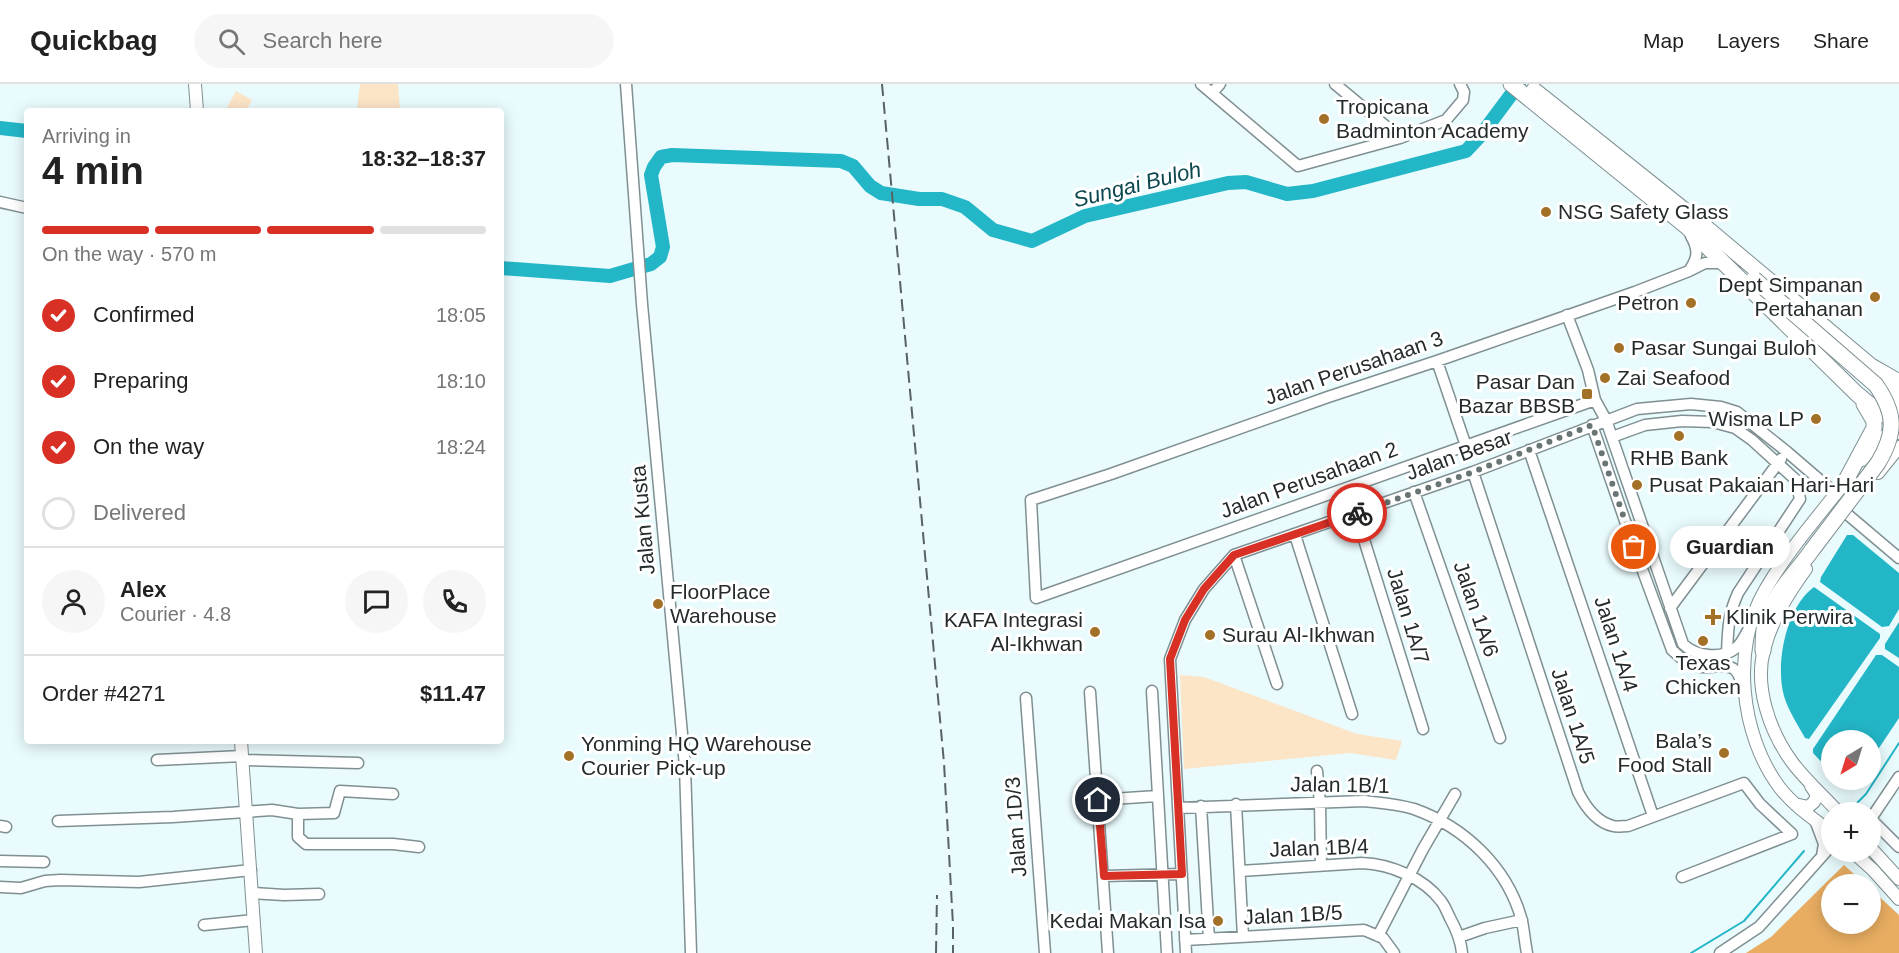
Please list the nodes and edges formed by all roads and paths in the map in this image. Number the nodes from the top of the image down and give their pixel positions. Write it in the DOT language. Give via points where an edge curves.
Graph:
graph roads {
  1 [pos="195,84"];
  2 [pos="626,84"];
  3 [pos="1201,84"];
  4 [pos="1220,84"];
  5 [pos="1335,84"];
  6 [pos="1511,84"];
  7 [pos="1461,85"];
  8 [pos="1527,89"];
  9 [pos="1212,93"];
  10 [pos="197,108"];
  11 [pos="1400,138"];
  12 [pos="0,202"];
  13 [pos="24,207"];
  14 [pos="1695,226"];
  15 [pos="1724,263"];
  16 [pos="1689,271"];
  17 [pos="1567,315"];
  18 [pos="1437,361"];
  19 [pos="1871,366"];
  20 [pos="1899,381"];
  21 [pos="1857,394"];
  22 [pos="1595,400"];
  23 [pos="1880,412"];
  24 [pos="1606,420"];
  25 [pos="1898,422"];
  26 [pos="1592,425"];
  27 [pos="1611,437"];
  28 [pos="1878,441"];
  29 [pos="1466,446"];
  30 [pos="1899,447"];
  31 [pos="1529,450"];
  32 [pos="1786,451"];
  33 [pos="1777,463"];
  34 [pos="1473,472"];
  35 [pos="1841,488"];
  36 [pos="1414,492"];
  37 [pos="1356,514"];
  38 [pos="1847,514"];
  39 [pos="1295,535"];
  40 [pos="1234,555"];
  41 [pos="1899,558"];
  42 [pos="1036,598"];
  43 [pos="1670,608"];
  44 [pos="1749,629"];
  45 [pos="1763,651"];
  46 [pos="1727,653"];
  47 [pos="1710,655"];
  48 [pos="1710,667"];
  49 [pos="1277,684"];
  50 [pos="1152,691"];
  51 [pos="1090,692"];
  52 [pos="1744,694"];
  53 [pos="1026,698"];
  54 [pos="1352,714"];
  55 [pos="1423,729"];
  56 [pos="1500,738"];
  57 [pos="241,744"];
  58 [pos="243,758"];
  59 [pos="157,760"];
  60 [pos="358,763"];
  61 [pos="1317,771"];
  62 [pos="1899,777"];
  63 [pos="1805,778"];
  64 [pos="393,794"];
  65 [pos="1455,794"];
  66 [pos="1817,795"];
  67 [pos="1157,796"];
  68 [pos="1098,800"];
  69 [pos="1822,802"];
  70 [pos="1828,802"];
  71 [pos="1320,803"];
  72 [pos="1236,804"];
  73 [pos="1795,804"];
  74 [pos="1881,804"];
  75 [pos="1201,806"];
  76 [pos="1178,808"];
  77 [pos="246,811"];
  78 [pos="298,814"];
  79 [pos="1653,816"];
  80 [pos="1815,820"];
  81 [pos="58,821"];
  82 [pos="1439,821"];
  83 [pos="1821,825"];
  84 [pos="1881,829"];
  85 [pos="1821,836"];
  86 [pos="419,847"];
  87 [pos="1899,847"];
  88 [pos="1821,857"];
  89 [pos="1881,857"];
  90 [pos="0,861"];
  91 [pos="44,862"];
  92 [pos="1863,862"];
  93 [pos="1321,866"];
  94 [pos="251,870"];
  95 [pos="1240,871"];
  96 [pos="1897,871"];
  97 [pos="1161,874"];
  98 [pos="1182,874"];
  99 [pos="1104,876"];
  100 [pos="1409,876"];
  101 [pos="1682,877"];
  102 [pos="0,886"];
  103 [pos="252,893"];
  104 [pos="319,894"];
  105 [pos="1899,899"];
  106 [pos="254,920"];
  107 [pos="1522,920"];
  108 [pos="204,925"];
  109 [pos="1378,936"];
  110 [pos="1243,937"];
  111 [pos="1459,937"];
  112 [pos="1209,939"];
  113 [pos="1185,940"];
  114 [pos="256,953"];
  115 [pos="691,953"];
  116 [pos="1045,953"];
  117 [pos="1108,953"];
  118 [pos="1167,953"];
  119 [pos="1186,953"];
  120 [pos="1394,953"];
  121 [pos="1462,953"];
  122 [pos="1527,953"];
  123 [pos="1720,953"];
  1 -- 10 [label="main road"];
  2 -- 115 [label="street, Jalan Kusta" via="642,304 685,766"];
  3 -- 9 [label="street"];
  4 -- 9 [label="street"];
  5 -- 11 [label="street"];
  6 -- 8 [label="highway"];
  7 -- 11 [label="street" via="1463,100 1446,120"];
  8 -- 14 [label="highway"];
  9 -- 11 [label="street" via="1298,165"];
  12 -- 13 [label="street"];
  14 -- 15 [label="highway"];
  14 -- 16 [label="street" via="1697,256"];
  14 -- 19 [label="highway"];
  14 -- 45 [label="highway, bridge" via="1876,385 1890,413 1887,448 1776,599 1767,616"];
  15 -- 16 [label="street, Jalan Perusahaan 3" via="1706,263"];
  15 -- 21 [label="highway"];
  16 -- 17 [label="street, Jalan Perusahaan 3"];
  17 -- 18 [label="street, Jalan Perusahaan 3"];
  17 -- 22 [label="street"];
  18 -- 29 [label="street"];
  18 -- 42 [label="street, Jalan Perusahaan 3" via="1031,500"];
  19 -- 20 [label="highway"];
  19 -- 23 [label="highway" via="1897,398 1894,409"];
  21 -- 23 [label="highway"];
  21 -- 35 [label="highway" via="1874,428"];
  22 -- 24 [label="street"];
  22 -- 29 [label="street, Jalan Perusahaan 2"];
  23 -- 25 [label="highway"];
  24 -- 26 [label="street, Jalan Besar"];
  24 -- 27 [label="street"];
  24 -- 32 [label="street, Jalan Besar" via="1637,409 1691,404 1721,407 1737,412"];
  25 -- 28 [label="highway"];
  26 -- 31 [label="street, Jalan Besar"];
  26 -- 48 [label="street" via="1672,650 1690,664"];
  27 -- 33 [label="street" via="1645,425 1713,422 1735,428"];
  27 -- 43 [label="street"];
  28 -- 35 [label="main road"];
  29 -- 42 [label="street, Jalan Perusahaan 2"];
  30 -- 38 [label="main road"];
  31 -- 34 [label="street, Jalan Besar"];
  31 -- 79 [label="street, Jalan 1A/4"];
  32 -- 33 [label="street"];
  32 -- 35 [label="street, Jalan Besar"];
  33 -- 43 [label="street"];
  33 -- 46 [label="street" via="1796,480 1800,499 1738,593 1728,620"];
  34 -- 36 [label="street, Jalan Besar"];
  34 -- 79 [label="street, Jalan 1A/5" via="1586,808 1613,826 1628,826"];
  35 -- 44 [label="main road" via="1765,590"];
  36 -- 37 [label="street, Jalan Besar"];
  36 -- 56 [label="street, Jalan 1A/6"];
  37 -- 39 [label="street, Jalan Besar"];
  37 -- 55 [label="street, Jalan 1A/7"];
  38 -- 41 [label="street"];
  38 -- 45 [label="main road" via="1787,595"];
  39 -- 40 [label="street, Jalan Besar"];
  39 -- 54 [label="street"];
  40 -- 49 [label="street"];
  40 -- 76 [label="street" via="1204,589 1185,620 1170,659"];
  43 -- 47 [label="street" via="1683,644 1689,650"];
  44 -- 46 [label="street" via="1737,648"];
  44 -- 52 [label="main road"];
  45 -- 63 [label="main road" via="1763,697 1772,728"];
  46 -- 47 [label="street"];
  47 -- 48 [label="street"];
  48 -- 52 [label="street" via="1735,669"];
  50 -- 67 [label="street"];
  51 -- 68 [label="street"];
  52 -- 73 [label="main road" via="1755,741 1766,766"];
  53 -- 116 [label="street, Jalan 1D/3"];
  57 -- 58 [label="main road"];
  58 -- 59 [label="street"];
  58 -- 60 [label="street"];
  58 -- 77 [label="main road"];
  61 -- 71 [label="street"];
  62 -- 74 [label="street"];
  63 -- 66 [label="main road"];
  63 -- 70 [label="main road"];
  64 -- 78 [label="street" via="340,791 334,813"];
  65 -- 82 [label="street"];
  66 -- 69 [label="main road"];
  66 -- 73 [label="main road" via="1811,805"];
  67 -- 68 [label="street"];
  67 -- 97 [label="street"];
  68 -- 99 [label="street"];
  71 -- 72 [label="street, Jalan 1B/1"];
  71 -- 82 [label="street, Jalan 1B/1" via="1389,803"];
  71 -- 93 [label="street"];
  72 -- 75 [label="street, Jalan 1B/1"];
  72 -- 95 [label="street"];
  73 -- 80 [label="main road"];
  75 -- 76 [label="street, Jalan 1B/1"];
  75 -- 112 [label="street"];
  76 -- 98 [label="street"];
  77 -- 78 [label="street"];
  77 -- 81 [label="street"];
  77 -- 94 [label="main road"];
  78 -- 86 [label="street" via="298,837 306,844"];
  79 -- 101 [label="street, Jalan 1A/5" via="1744,783 1791,834"];
  80 -- 83 [label="main road"];
  80 -- 85 [label="street"];
  82 -- 100 [label="street"];
  82 -- 107 [label="street, Jalan 1B/1" via="1474,843 1490,860 1508,887"];
  84 -- 87 [label="street"];
  88 -- 123 [label="street" via="1760,927"];
  89 -- 96 [label="main road"];
  90 -- 91 [label="street"];
  92 -- 105 [label="main road"];
  93 -- 95 [label="street, Jalan 1B/4"];
  93 -- 100 [label="street, Jalan 1B/4" via="1375,864"];
  94 -- 102 [label="street" via="139,882 52,881 21,888"];
  94 -- 103 [label="main road"];
  95 -- 110 [label="street"];
  97 -- 98 [label="street"];
  97 -- 99 [label="street"];
  97 -- 118 [label="street"];
  98 -- 113 [label="street"];
  99 -- 117 [label="street"];
  100 -- 109 [label="street"];
  100 -- 111 [label="street, Jalan 1B/4" via="1441,900"];
  103 -- 104 [label="street"];
  103 -- 106 [label="main road"];
  106 -- 108 [label="street"];
  106 -- 114 [label="main road"];
  107 -- 111 [label="street"];
  107 -- 122 [label="street, Jalan 1B/1"];
  109 -- 110 [label="street, Jalan 1B/5" via="1365,930"];
  109 -- 120 [label="street"];
  110 -- 112 [label="street, Jalan 1B/5"];
  111 -- 121 [label="street, Jalan 1B/4"];
  112 -- 113 [label="street, Jalan 1B/5"];
  113 -- 119 [label="street"];
}
